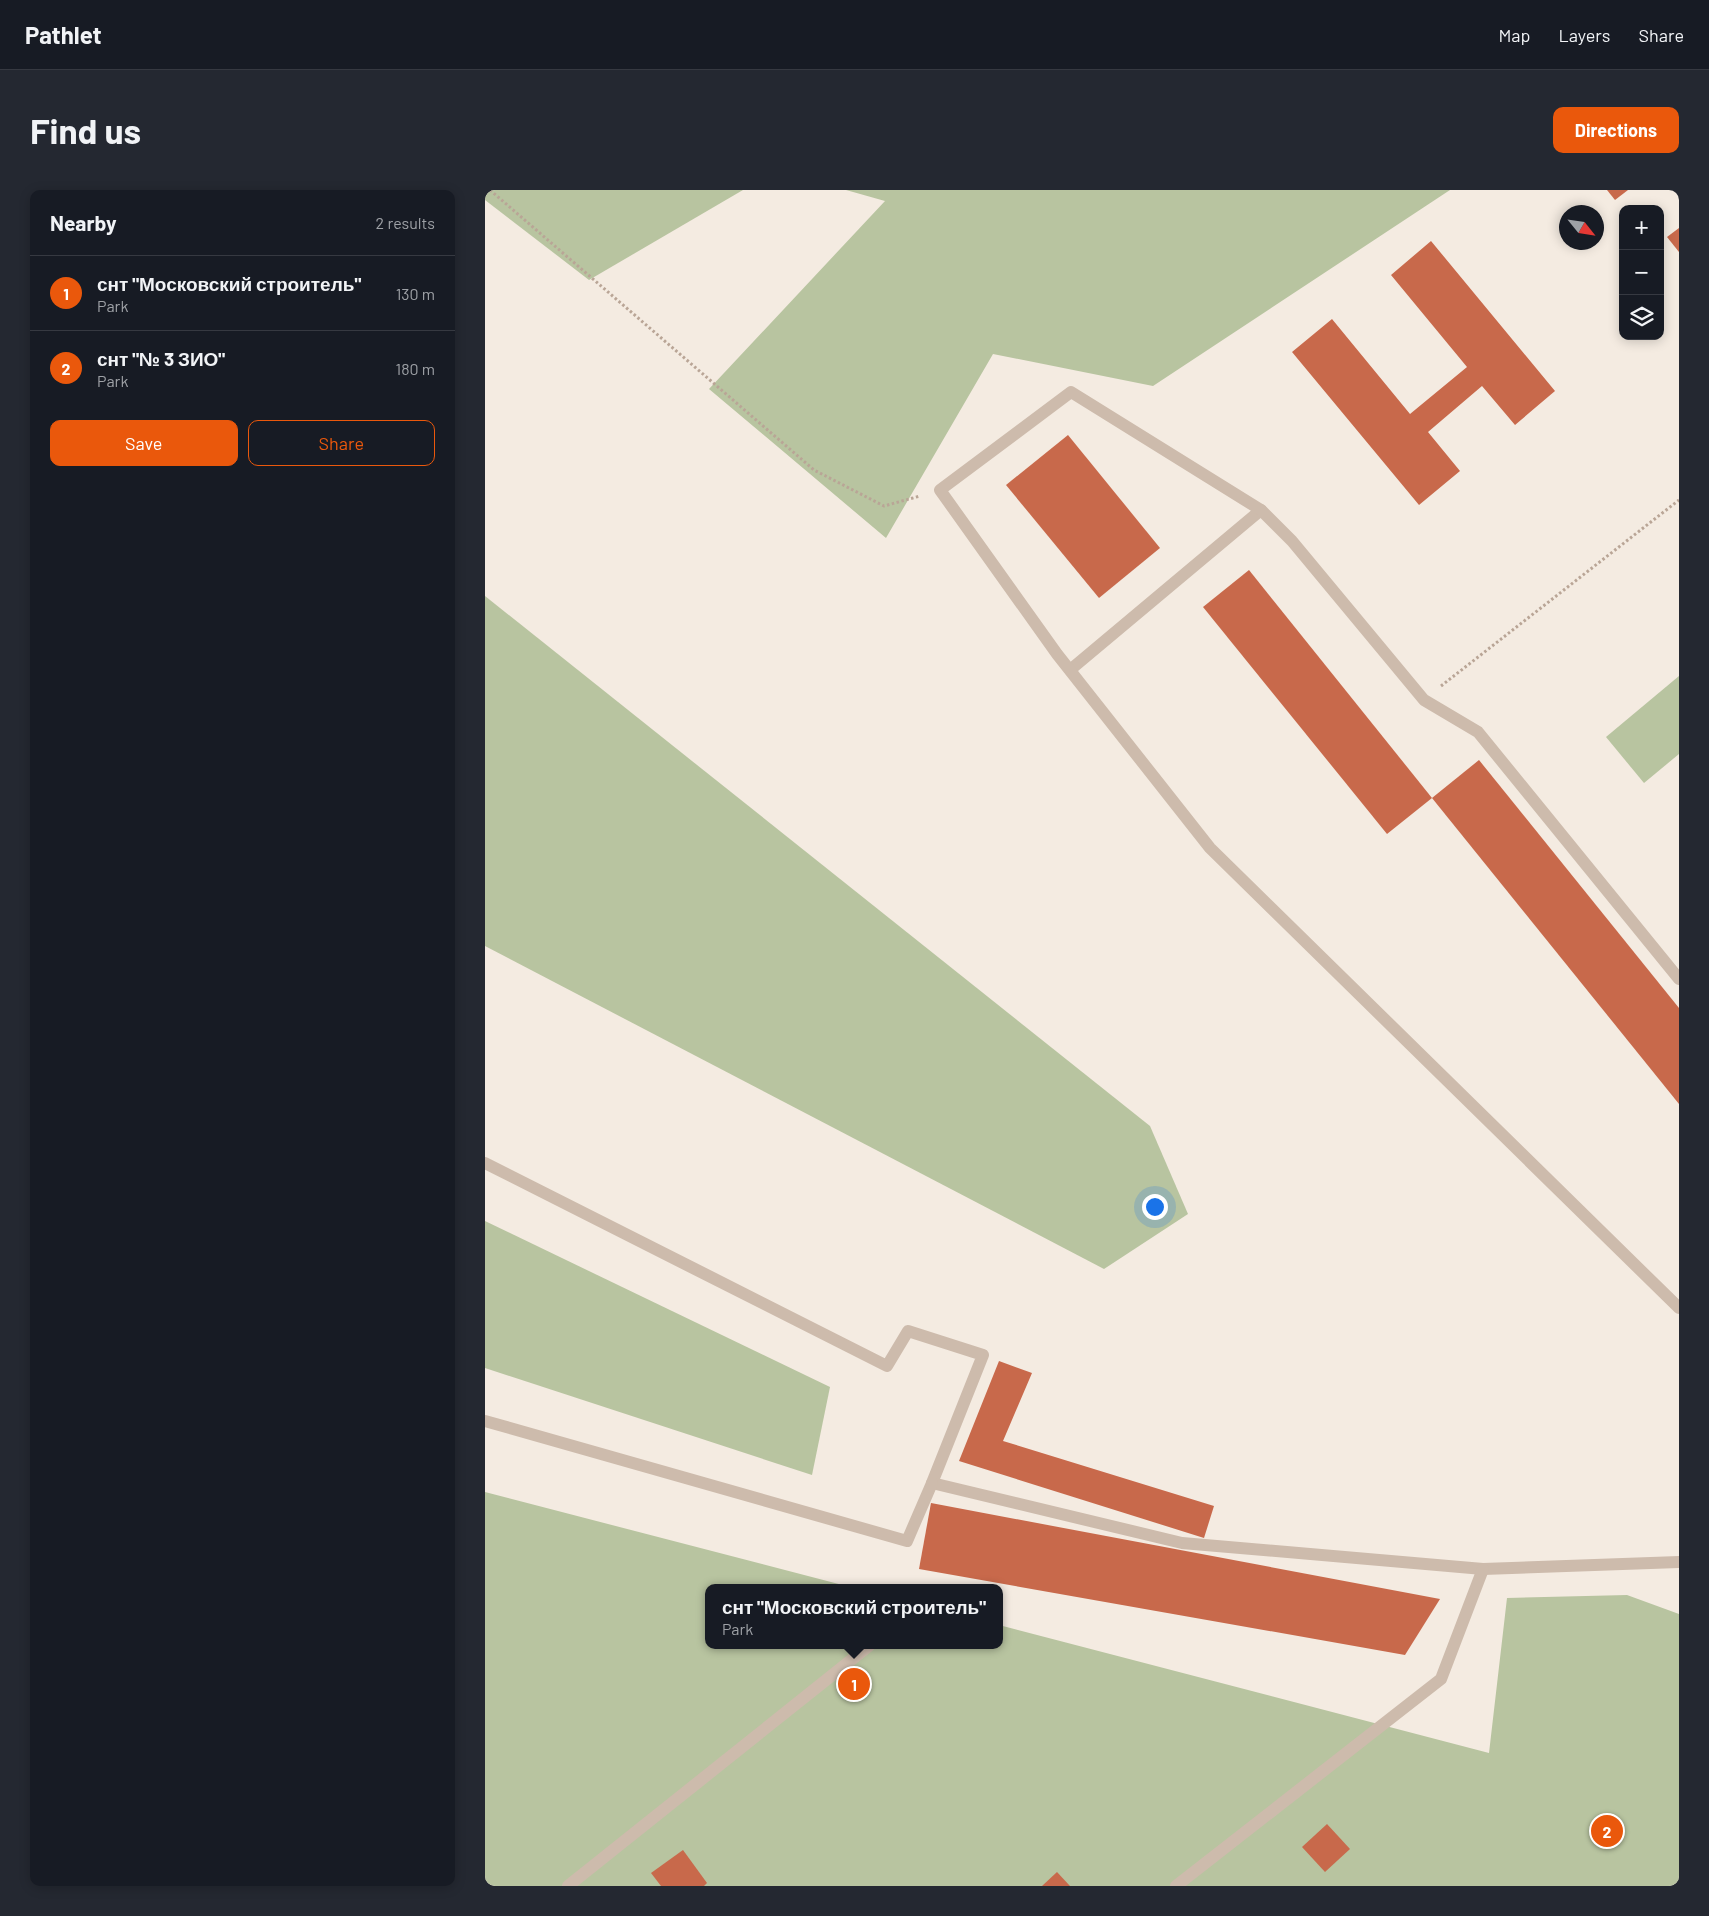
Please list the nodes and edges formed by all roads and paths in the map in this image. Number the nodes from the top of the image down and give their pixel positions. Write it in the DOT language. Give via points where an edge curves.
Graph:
graph roads {
  1 [pos="490,190"];
  2 [pos="941,490"];
  3 [pos="1679,500"];
  4 [pos="1261,510"];
  5 [pos="1070,670"];
  6 [pos="1424,700"];
  7 [pos="1679,979"];
  8 [pos="485,1163"];
  9 [pos="1679,1308"];
  10 [pos="485,1421"];
  11 [pos="932,1483"];
  12 [pos="1679,1562"];
  13 [pos="1483,1569"];
  14 [pos="865,1649"];
  15 [pos="568,1886"];
  16 [pos="1176,1886"];
  1 -- 2 [label="path" via="814,470 884,506"];
  2 -- 4 [label="lane" via="1071,392"];
  2 -- 5 [label="lane"];
  3 -- 6 [label="path"];
  4 -- 5 [label="lane"];
  4 -- 6 [label="lane" via="1292,541"];
  5 -- 9 [label="lane" via="1210,848"];
  6 -- 7 [label="lane" via="1478,732"];
  8 -- 11 [label="lane" via="887,1366 908,1331 983,1355"];
  10 -- 11 [label="lane" via="907,1541"];
  11 -- 13 [label="lane" via="1182,1543"];
  12 -- 13 [label="lane"];
  13 -- 16 [label="lane" via="1441,1679"];
  14 -- 15 [label="lane"];
}
